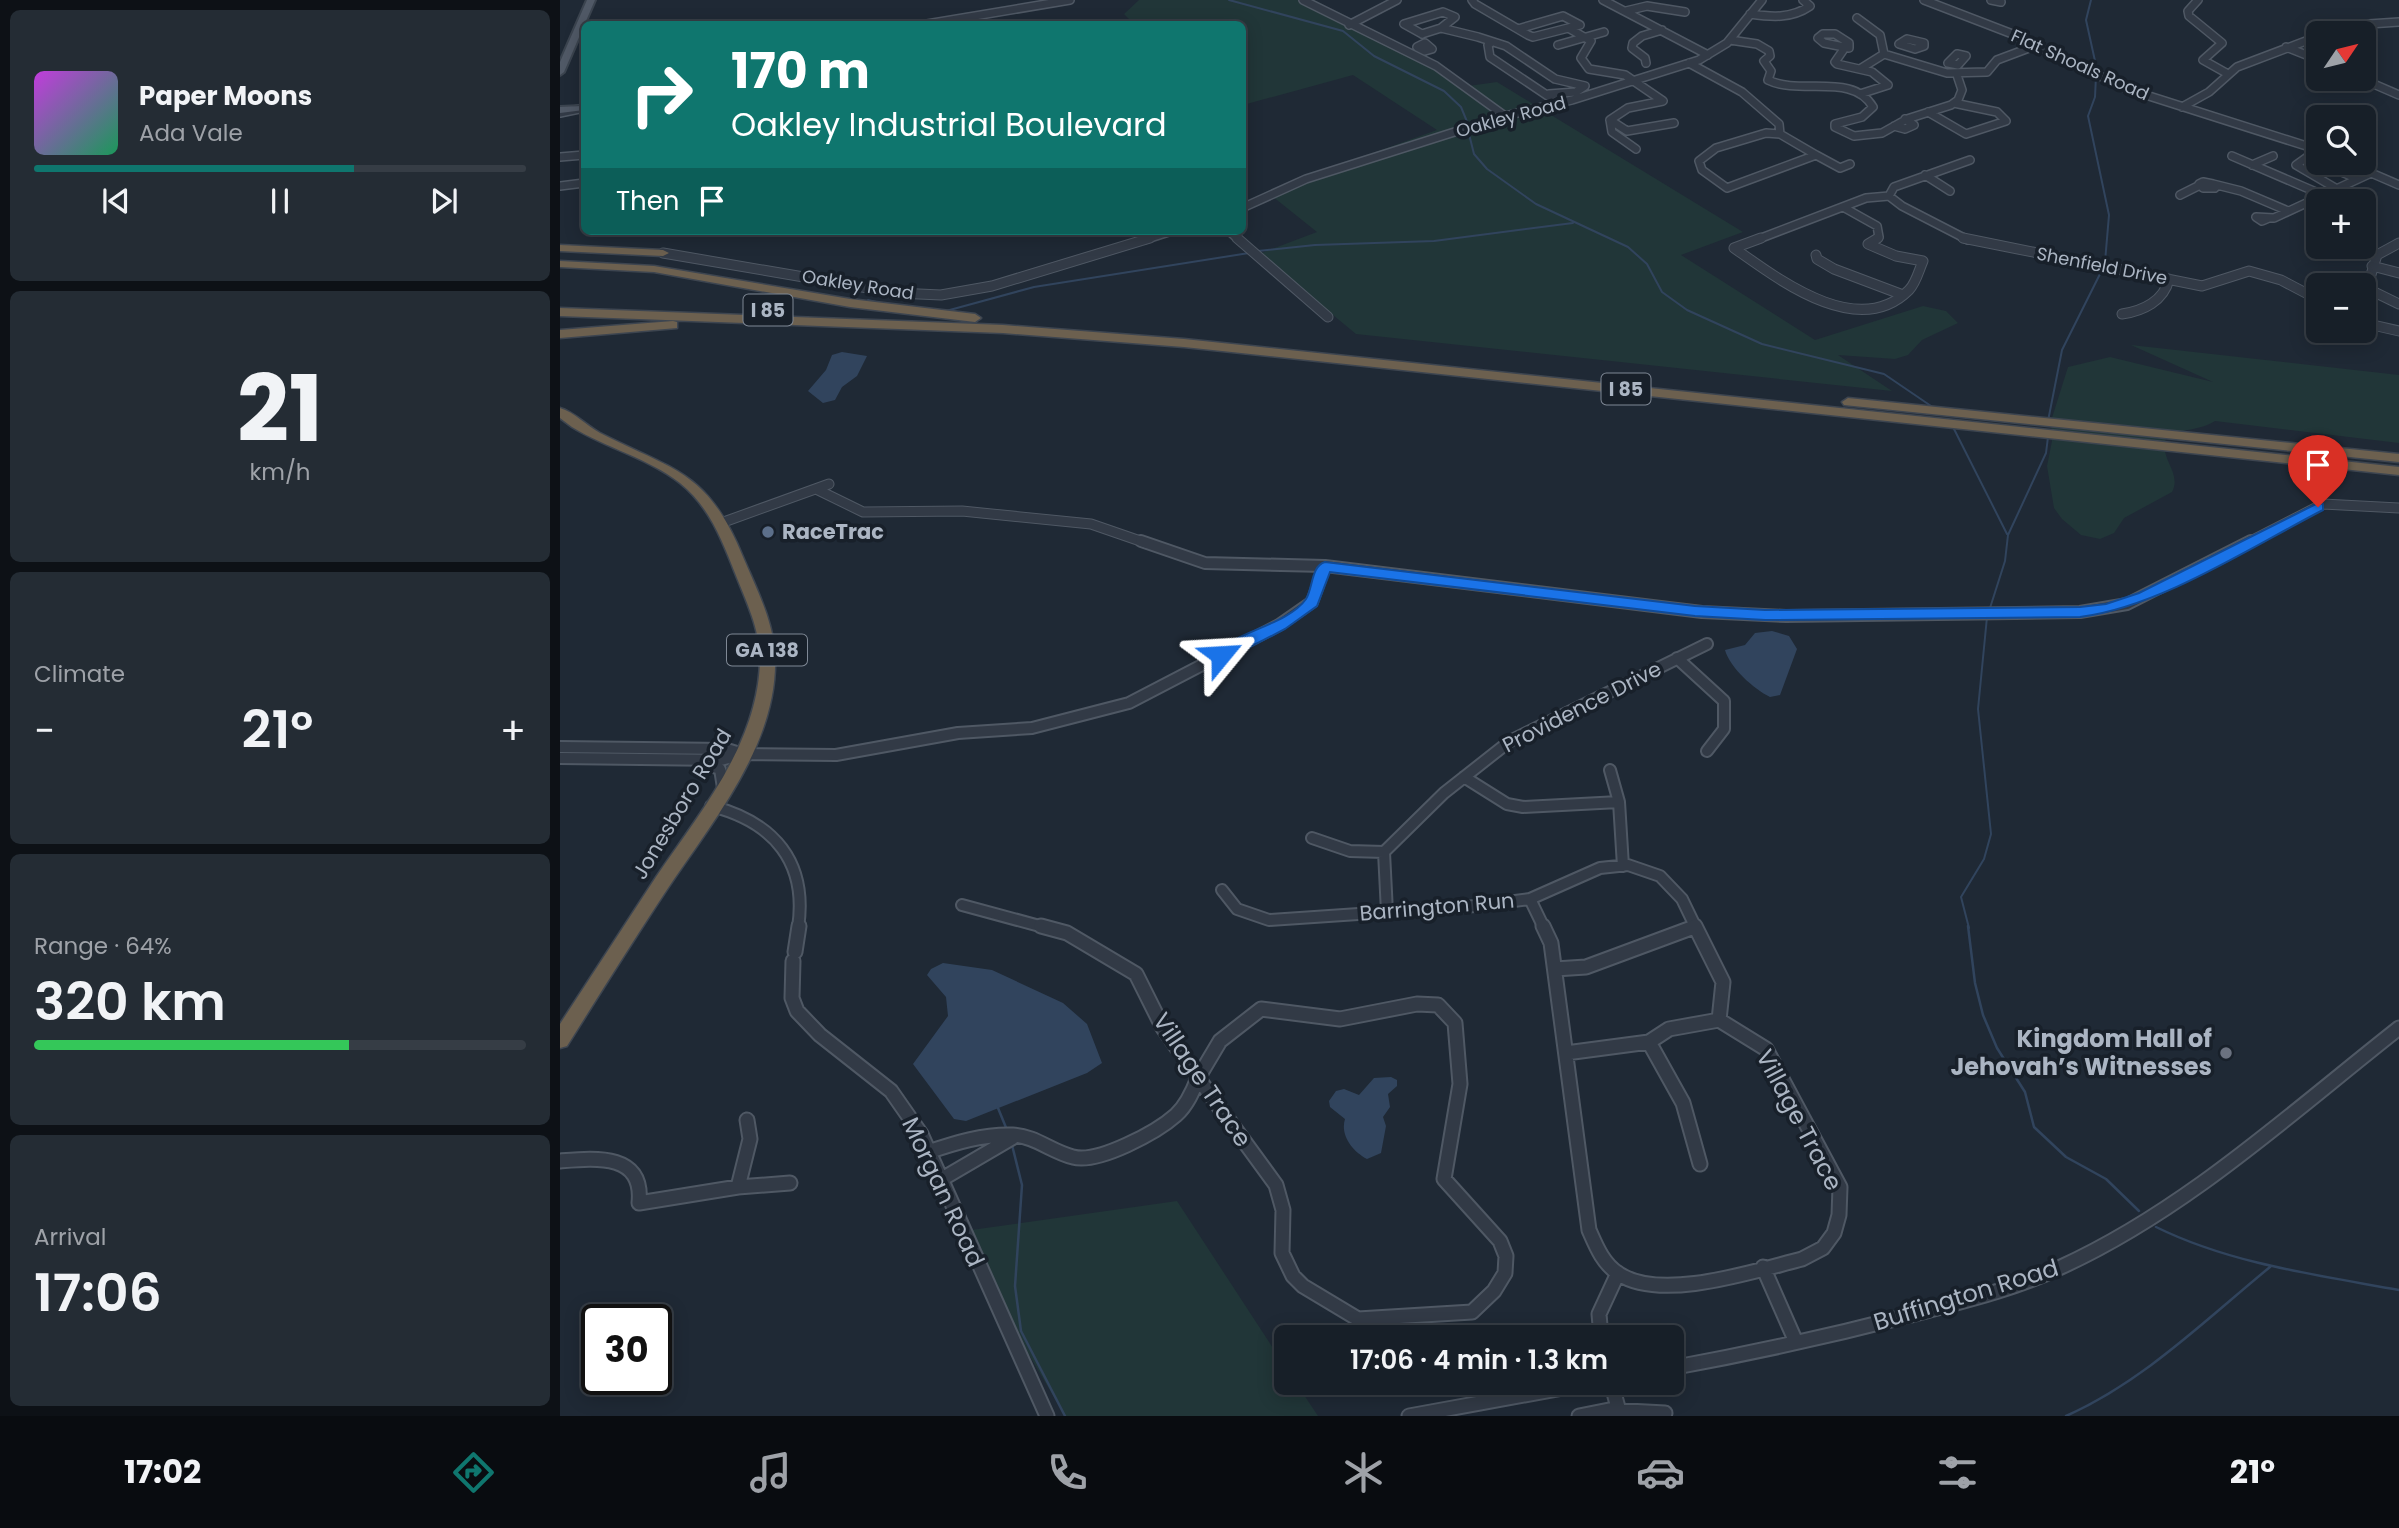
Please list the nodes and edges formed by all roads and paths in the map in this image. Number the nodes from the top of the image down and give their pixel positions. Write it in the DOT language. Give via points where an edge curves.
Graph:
graph roads {
  1 [pos="591,0"];
  2 [pos="1070,0"];
  3 [pos="1303,0"];
  4 [pos="1396,0"];
  5 [pos="1472,0"];
  6 [pos="1603,0"];
  7 [pos="1762,0"];
  8 [pos="1803,0"];
  9 [pos="1924,0"];
  10 [pos="1991,0"];
  11 [pos="2198,0"];
  12 [pos="2001,2"];
  13 [pos="1626,11"];
  14 [pos="1685,12"];
  15 [pos="1571,13"];
  16 [pos="1750,14"];
  17 [pos="970,15"];
  18 [pos="1563,16"];
  19 [pos="1857,18"];
  20 [pos="582,21"];
  21 [pos="941,21"];
  22 [pos="977,21"];
  23 [pos="2399,22"];
  24 [pos="581,23"];
  25 [pos="2376,24"];
  26 [pos="1349,25"];
  27 [pos="1441,28"];
  28 [pos="1518,29"];
  29 [pos="1570,29"];
  30 [pos="1662,30"];
  31 [pos="1604,32"];
  32 [pos="1422,34"];
  33 [pos="1585,37"];
  34 [pos="1730,40"];
  35 [pos="2306,40"];
  36 [pos="1492,42"];
  37 [pos="1882,42"];
  38 [pos="1425,43"];
  39 [pos="1899,44"];
  40 [pos="1558,45"];
  41 [pos="2037,45"];
  42 [pos="2286,47"];
  43 [pos="1844,49"];
  44 [pos="1884,54"];
  45 [pos="1708,55"];
  46 [pos="2306,55"];
  47 [pos="1646,63"];
  48 [pos="1689,63"];
  49 [pos="1958,65"];
  50 [pos="1860,69"];
  51 [pos="560,72"];
  52 [pos="1954,74"];
  53 [pos="2228,74"];
  54 [pos="1634,80"];
  55 [pos="2376,85"];
  56 [pos="1860,94"];
  57 [pos="2399,95"];
  58 [pos="1551,99"];
  59 [pos="1954,103"];
  60 [pos="2182,107"];
  61 [pos="579,109"];
  62 [pos="1928,112"];
  63 [pos="560,113"];
  64 [pos="1505,116"];
  65 [pos="1610,120"];
  66 [pos="1674,123"];
  67 [pos="1780,134"];
  68 [pos="2306,146"];
  69 [pos="1636,149"];
  70 [pos="581,155"];
  71 [pos="1816,155"];
  72 [pos="2232,156"];
  73 [pos="2273,156"];
  74 [pos="560,158"];
  75 [pos="2306,158"];
  76 [pos="1970,160"];
  77 [pos="1850,164"];
  78 [pos="2252,164"];
  79 [pos="2306,171"];
  80 [pos="1925,175"];
  81 [pos="2313,175"];
  82 [pos="2352,175"];
  83 [pos="2367,175"];
  84 [pos="2376,175"];
  85 [pos="2360,178"];
  86 [pos="2399,185"];
  87 [pos="581,186"];
  88 [pos="560,188"];
  89 [pos="2309,189"];
  90 [pos="2337,189"];
  91 [pos="1950,191"];
  92 [pos="2180,195"];
  93 [pos="1889,196"];
  94 [pos="2306,203"];
  95 [pos="1246,206"];
  96 [pos="1843,207"];
  97 [pos="2288,211"];
  98 [pos="2269,218"];
  99 [pos="1159,235"];
  100 [pos="1234,235"];
  101 [pos="2399,243"];
  102 [pos="560,248"];
  103 [pos="663,253"];
  104 [pos="1816,255"];
  105 [pos="560,264"];
  106 [pos="2372,266"];
  107 [pos="2371,273"];
  108 [pos="2399,273"];
  109 [pos="2169,279"];
  110 [pos="2306,292"];
  111 [pos="2376,293"];
  112 [pos="1903,295"];
  113 [pos="560,303"];
  114 [pos="2399,304"];
  115 [pos="560,313"];
  116 [pos="2122,314"];
  117 [pos="1328,317"];
  118 [pos="975,318"];
  119 [pos="809,321"];
  120 [pos="2376,326"];
  121 [pos="2399,331"];
  122 [pos="560,334"];
  123 [pos="560,412"];
  124 [pos="2187,437"];
  125 [pos="2399,452"];
  126 [pos="2399,458"];
  127 [pos="2399,471"];
  128 [pos="829,485"];
  129 [pos="816,489"];
  130 [pos="2399,508"];
  131 [pos="721,523"];
  132 [pos="1325,566"];
  133 [pos="1707,644"];
  134 [pos="1677,659"];
  135 [pos="560,747"];
  136 [pos="1707,751"];
  137 [pos="743,754"];
  138 [pos="560,758"];
  139 [pos="633,759"];
  140 [pos="1610,770"];
  141 [pos="1464,777"];
  142 [pos="723,788"];
  143 [pos="1619,802"];
  144 [pos="711,806"];
  145 [pos="1312,838"];
  146 [pos="1384,852"];
  147 [pos="1623,866"];
  148 [pos="1222,890"];
  149 [pos="1530,899"];
  150 [pos="962,905"];
  151 [pos="1387,912"];
  152 [pos="1694,927"];
  153 [pos="1555,969"];
  154 [pos="1719,1020"];
  155 [pos="2399,1028"];
  156 [pos="560,1040"];
  157 [pos="1649,1042"];
  158 [pos="1566,1053"];
  159 [pos="1198,1078"];
  160 [pos="747,1120"];
  161 [pos="1018,1135"];
  162 [pos="928,1153"];
  163 [pos="560,1161"];
  164 [pos="1700,1164"];
  165 [pos="942,1179"];
  166 [pos="790,1183"];
  167 [pos="738,1187"];
  168 [pos="1763,1267"];
  169 [pos="1618,1273"];
  170 [pos="1600,1325"];
  171 [pos="1796,1342"];
  172 [pos="1684,1365"];
  173 [pos="1524,1395"];
  174 [pos="1615,1395"];
  175 [pos="1619,1411"];
  176 [pos="1665,1413"];
  177 [pos="1047,1416"];
  178 [pos="1409,1416"];
  179 [pos="1579,1416"];
  1 -- 20 [label="main road"];
  2 -- 17 [label="street"];
  3 -- 26 [label="street"];
  4 -- 26 [label="street"];
  5 -- 28 [label="street"];
  6 -- 13 [label="street"];
  7 -- 16 [label="street, Oakley Road"];
  8 -- 16 [label="street" via="1810,6 1797,13 1775,18"];
  9 -- 41 [label="street, Flat Shoals Road"];
  10 -- 12 [label="street"];
  11 -- 53 [label="street" via="2189,16 2222,43 2203,60"];
  13 -- 14 [label="street" via="1647,6"];
  13 -- 30 [label="street"];
  15 -- 18 [label="street"];
  16 -- 34 [label="street, Oakley Road"];
  17 -- 21 [label="street"];
  17 -- 22 [label="street"];
  18 -- 28 [label="street"];
  18 -- 29 [label="street" via="1580,25"];
  19 -- 37 [label="street" via="1880,35"];
  23 -- 25 [label="street"];
  24 -- 51 [label="main road"];
  26 -- 64 [label="street" via="1436,66"];
  27 -- 32 [label="street"];
  27 -- 32 [label="street" via="1455,17 1443,12 1404,24"];
  27 -- 36 [label="street"];
  28 -- 29 [label="street" via="1539,37"];
  29 -- 33 [label="street"];
  30 -- 45 [label="street"];
  30 -- 47 [label="street" via="1633,43 1632,48"];
  31 -- 33 [label="street"];
  32 -- 38 [label="street"];
  33 -- 40 [label="street"];
  33 -- 54 [label="street" via="1591,41 1581,55 1585,66"];
  34 -- 45 [label="street, Oakley Road"];
  34 -- 56 [label="street" via="1769,51 1764,61 1771,71 1768,80 1782,88 1837,85"];
  35 -- 42 [label="street"];
  36 -- 58 [label="street" via="1488,45 1490,57"];
  36 -- 58 [label="street" via="1506,46 1555,79 1585,86"];
  37 -- 39 [label="street"];
  37 -- 44 [label="street"];
  41 -- 52 [label="street" via="1997,60 1987,72"];
  41 -- 60 [label="street, Flat Shoals Road" via="2127,89"];
  42 -- 46 [label="street"];
  42 -- 53 [label="street"];
  43 -- 50 [label="street" via="1835,62"];
  44 -- 50 [label="street"];
  44 -- 52 [label="street"];
  45 -- 48 [label="street, Oakley Road"];
  48 -- 54 [label="street, Oakley Road"];
  48 -- 67 [label="street" via="1742,92 1779,124"];
  49 -- 52 [label="street"];
  50 -- 56 [label="street" via="1888,85"];
  52 -- 59 [label="street" via="1962,90"];
  53 -- 60 [label="street"];
  54 -- 58 [label="street, Oakley Road"];
  54 -- 65 [label="street" via="1663,100 1628,108"];
  55 -- 57 [label="street"];
  56 -- 62 [label="street" via="1872,103 1872,110 1835,127 1858,136 1882,133 1894,126 1905,129 1914,125 1905,119"];
  58 -- 64 [label="street, Oakley Road"];
  59 -- 62 [label="street"];
  59 -- 62 [label="street" via="1997,112 2006,121 1966,135"];
  60 -- 68 [label="street, Flat Shoals Road"];
  61 -- 63 [label="main road"];
  64 -- 95 [label="street, Oakley Road" via="1306,179"];
  65 -- 66 [label="street" via="1627,131"];
  65 -- 69 [label="street" via="1612,132"];
  67 -- 71 [label="street"];
  67 -- 71 [label="street" via="1754,135 1716,148 1701,158 1702,170 1727,188"];
  70 -- 74 [label="street"];
  71 -- 77 [label="street" via="1840,168"];
  72 -- 78 [label="street"];
  73 -- 78 [label="street"];
  75 -- 79 [label="street" via="2296,165"];
  76 -- 80 [label="street"];
  78 -- 89 [label="street"];
  80 -- 91 [label="street"];
  80 -- 93 [label="street" via="1894,187"];
  81 -- 90 [label="street"];
  82 -- 85 [label="street"];
  83 -- 85 [label="street"];
  84 -- 86 [label="street"];
  85 -- 90 [label="street"];
  87 -- 88 [label="street"];
  92 -- 97 [label="street" via="2191,187 2212,189 2213,184"];
  93 -- 96 [label="street"];
  93 -- 109 [label="street, Shenfield Drive" via="1965,239"];
  94 -- 97 [label="street"];
  96 -- 112 [label="street" via="1877,226 1879,237 1868,244 1923,261"];
  96 -- 112 [label="street" via="1734,248 1813,298 1834,306 1878,308"];
  97 -- 98 [label="street"];
  99 -- 103 [label="street, Oakley Road" via="992,286 941,295 897,293"];
  100 -- 117 [label="street"];
  101 -- 106 [label="street" via="2376,254"];
  102 -- 103 [label="highway"];
  104 -- 112 [label="street" via="1835,269"];
  105 -- 118 [label="highway" via="654,269 850,303"];
  106 -- 107 [label="street"];
  106 -- 108 [label="street"];
  109 -- 110 [label="street, Shenfield Drive" via="2202,286 2242,271 2283,278"];
  109 -- 116 [label="street" via="2163,296"];
  111 -- 114 [label="street"];
  113 -- 118 [label="highway, I 85"];
  115 -- 119 [label="highway, I 85"];
  118 -- 124 [label="highway, I 85" via="1298,344"];
  119 -- 122 [label="highway" via="684,324"];
  119 -- 127 [label="highway, I 85" via="1184,343"];
  120 -- 121 [label="street"];
  123 -- 131 [label="highway, Jonesboro Road / GA 138" via="590,435 673,472 699,492"];
  124 -- 125 [label="highway"];
  124 -- 126 [label="highway, I 85"];
  128 -- 129 [label="street"];
  129 -- 131 [label="street"];
  129 -- 132 [label="street" via="863,512 962,511 1091,524 1205,563"];
  130 -- 132 [label="street" via="2323,505 2127,604 2080,612 1786,616 1702,611"];
  131 -- 137 [label="highway, Jonesboro Road / GA 138" via="759,615 767,657 764,694"];
  132 -- 137 [label="street" via="1312,602 1279,625 1129,703 1032,728 958,733 864,752"];
  133 -- 134 [label="street, Providence Drive"];
  134 -- 136 [label="street" via="1724,701 1726,728"];
  134 -- 141 [label="street, Providence Drive" via="1510,741"];
  135 -- 137 [label="street" via="727,749"];
  137 -- 139 [label="street" via="721,760"];
  137 -- 142 [label="highway, Jonesboro Road / GA 138"];
  138 -- 139 [label="street"];
  139 -- 142 [label="street" via="638,764 712,764 722,773"];
  140 -- 143 [label="street"];
  141 -- 143 [label="street" via="1515,806"];
  141 -- 146 [label="street, Providence Drive"];
  142 -- 144 [label="highway, Jonesboro Road / GA 138"];
  143 -- 147 [label="street"];
  144 -- 156 [label="highway, Jonesboro Road / GA 138"];
  144 -- 162 [label="street, Morgan Road" via="730,809 762,831 791,862 799,877 801,904 792,1000 817,1034 891,1091"];
  145 -- 146 [label="street" via="1350,851"];
  146 -- 151 [label="street"];
  147 -- 149 [label="street, Barrington Run" via="1600,868"];
  147 -- 152 [label="street, Barrington Run" via="1660,876 1682,899"];
  148 -- 151 [label="street, Barrington Run" via="1237,909 1269,920"];
  149 -- 151 [label="street, Barrington Run"];
  149 -- 153 [label="street, Village Trace" via="1551,943"];
  150 -- 159 [label="street, Village Trace" via="1066,933 1136,974 1163,1028"];
  152 -- 153 [label="street" via="1586,967"];
  152 -- 154 [label="street, Barrington Run" via="1723,982"];
  153 -- 158 [label="street, Village Trace"];
  154 -- 157 [label="street" via="1669,1029"];
  154 -- 168 [label="street, Village Trace" via="1766,1049 1840,1187 1839,1221 1816,1254"];
  155 -- 171 [label="street, Buffington Road" via="2174,1199 2078,1259 1954,1304"];
  157 -- 158 [label="street"];
  157 -- 164 [label="street" via="1683,1103"];
  158 -- 169 [label="street, Village Trace" via="1589,1230 1595,1248"];
  159 -- 159 [label="street, Village Trace" via="1276,1185 1283,1210 1282,1253 1293,1276 1342,1311 1358,1319 1472,1312 1498,1287 1506,1269 1503,1242 1444,1179 1460,1084 1455,1023 1438,1005 1417,1004 1340,1018 1261,1009 1214,1046"];
  159 -- 161 [label="street" via="1177,1115 1095,1157 1077,1161"];
  160 -- 167 [label="street" via="750,1139"];
  161 -- 162 [label="street" via="978,1136"];
  161 -- 165 [label="street"];
  162 -- 165 [label="street, Morgan Road"];
  163 -- 167 [label="street" via="591,1158 629,1167 640,1178 639,1203"];
  165 -- 177 [label="street, Morgan Road"];
  166 -- 167 [label="street"];
  168 -- 169 [label="street, Village Trace" via="1692,1285 1651,1289"];
  168 -- 171 [label="street"];
  169 -- 170 [label="street" via="1599,1314"];
  171 -- 172 [label="street, Buffington Road"];
  173 -- 178 [label="street"];
  174 -- 175 [label="street"];
  175 -- 176 [label="street"];
  175 -- 179 [label="street"];
}
